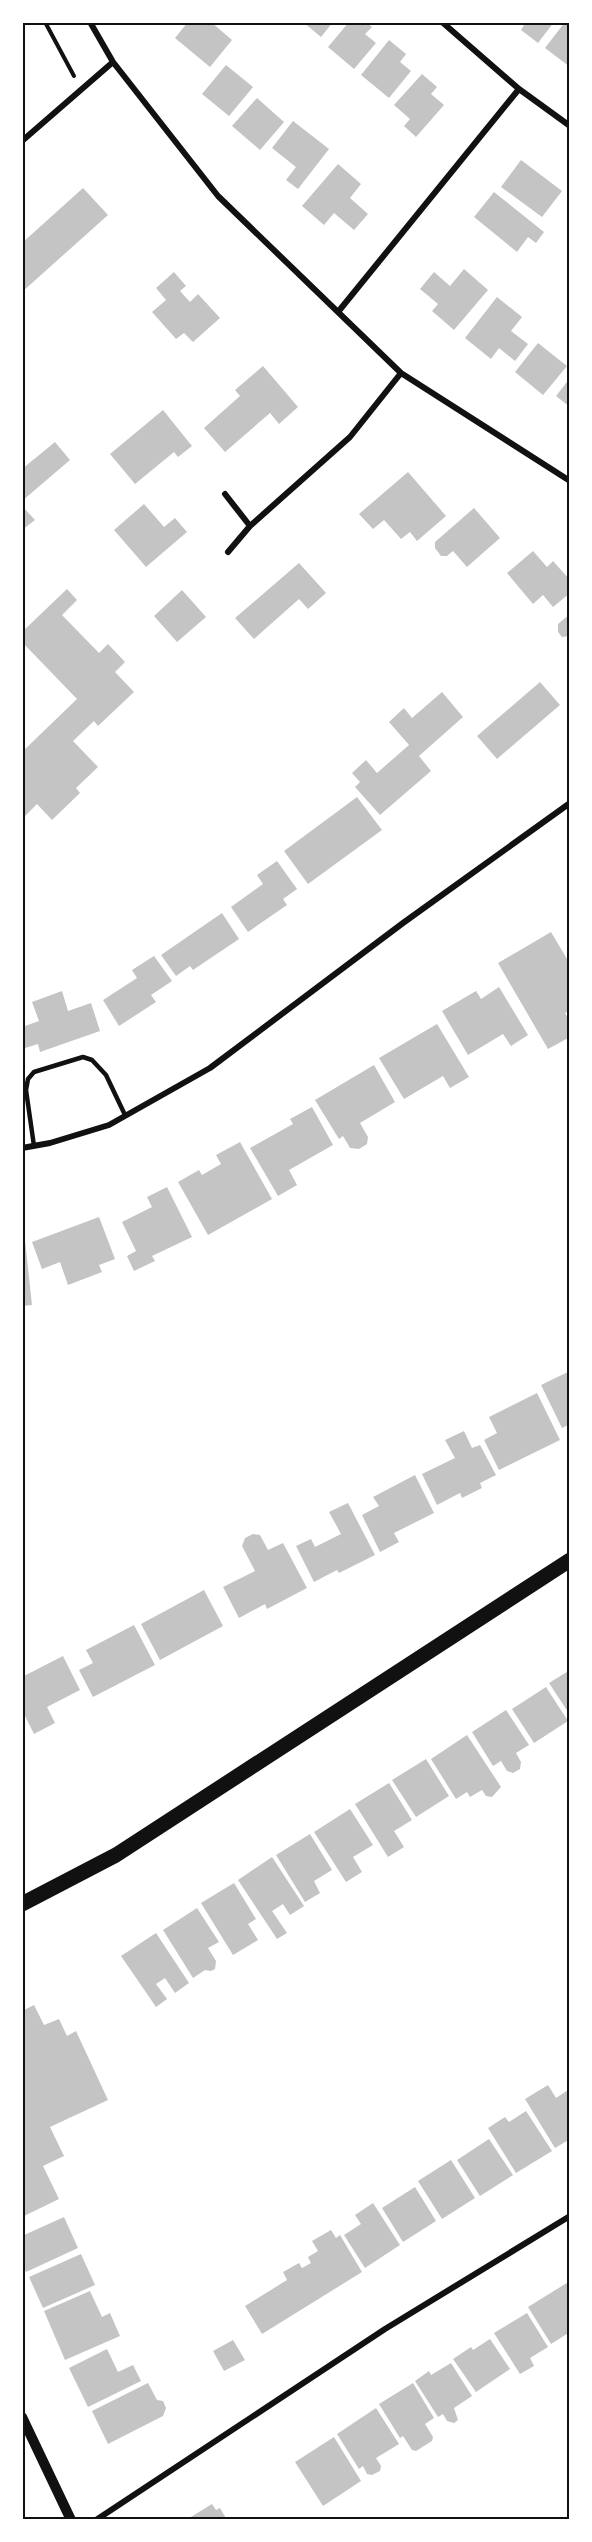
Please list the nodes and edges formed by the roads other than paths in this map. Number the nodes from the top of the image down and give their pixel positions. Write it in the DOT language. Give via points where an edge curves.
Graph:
graph roads {
  1 [pos="90,22"];
  2 [pos="442,22"];
  3 [pos="113,62"];
  4 [pos="519,90"];
  5 [pos="570,126"];
  6 [pos="22,141"];
  7 [pos="338,312"];
  8 [pos="402,373"];
  9 [pos="570,481"];
  10 [pos="225,494"];
  11 [pos="249,526"];
  12 [pos="228,552"];
  13 [pos="570,803"];
  14 [pos="126,1115"];
  15 [pos="34,1146"];
  16 [pos="22,1148"];
  17 [pos="570,1560"];
  18 [pos="22,1904"];
  19 [pos="570,2216"];
  20 [pos="22,2417"];
  21 [pos="71,2520"];
  22 [pos="96,2520"];
  1 -- 3 [label="street"];
  2 -- 4 [label="street"];
  3 -- 6 [label="street"];
  3 -- 7 [label="street" via="218,196"];
  4 -- 5 [label="street"];
  4 -- 7 [label="street"];
  7 -- 8 [label="street"];
  8 -- 9 [label="street"];
  8 -- 11 [label="street" via="350,437"];
  10 -- 11 [label="street"];
  11 -- 12 [label="street"];
  13 -- 14 [label="street" via="210,1068"];
  14 -- 15 [label="street" via="109,1125"];
  14 -- 15 [label="lane" via="106,1075 92,1060 82,1056 34,1072 26,1090"];
  15 -- 16 [label="street"];
  17 -- 18 [label="main road" via="116,1855"];
  19 -- 22 [label="street" via="385,2329"];
  20 -- 21 [label="street"];
}
